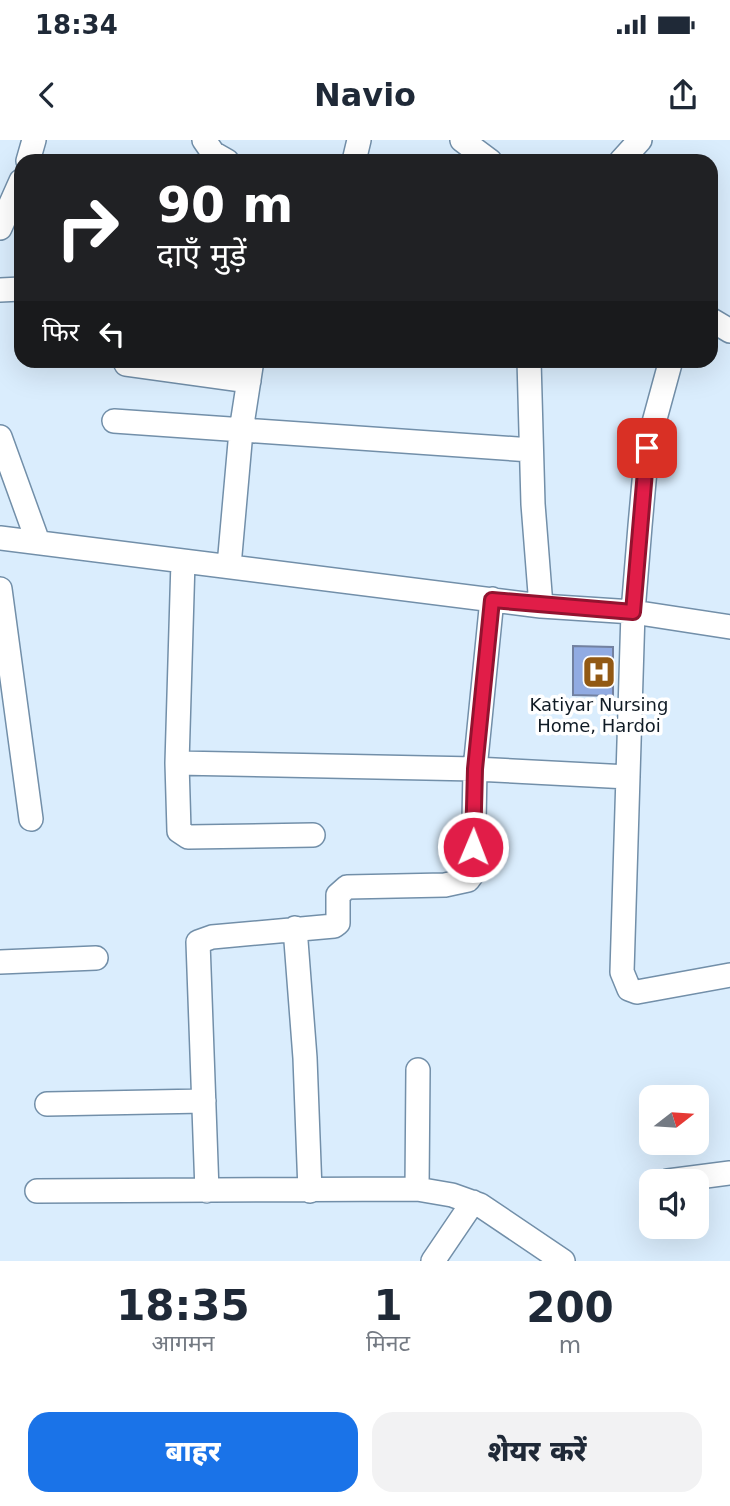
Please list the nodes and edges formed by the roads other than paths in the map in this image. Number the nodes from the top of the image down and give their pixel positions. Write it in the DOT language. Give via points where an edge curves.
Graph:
graph roads {
  1 [pos="204,140"];
  2 [pos="462,140"];
  3 [pos="640,140"];
  4 [pos="215,154"];
  5 [pos="481,154"];
  6 [pos="627,154"];
  7 [pos="14,194"];
  8 [pos="3,214"];
  9 [pos="197,368"];
  10 [pos="529,368"];
  11 [pos="669,368"];
  12 [pos="250,371"];
  13 [pos="114,421"];
  14 [pos="241,431"];
  15 [pos="0,437"];
  16 [pos="531,450"];
  17 [pos="0,538"];
  18 [pos="38,542"];
  19 [pos="183,561"];
  20 [pos="229,566"];
  21 [pos="0,589"];
  22 [pos="492,600"];
  23 [pos="541,606"];
  24 [pos="633,612"];
  25 [pos="730,627"];
  26 [pos="177,764"];
  27 [pos="475,769"];
  28 [pos="628,777"];
  29 [pos="32,819"];
  30 [pos="313,835"];
  31 [pos="295,928"];
  32 [pos="96,958"];
  33 [pos="0,962"];
  34 [pos="730,975"];
  35 [pos="418,1070"];
  36 [pos="204,1101"];
  37 [pos="47,1104"];
  38 [pos="730,1173"];
  39 [pos="709,1176"];
  40 [pos="417,1189"];
  41 [pos="37,1191"];
  42 [pos="207,1191"];
  43 [pos="310,1191"];
  44 [pos="473,1202"];
  45 [pos="560,1260"];
  46 [pos="433,1261"];
  1 -- 4 [label="street"];
  2 -- 5 [label="street"];
  3 -- 6 [label="street"];
  7 -- 8 [label="street"];
  9 -- 12 [label="street"];
  10 -- 16 [label="street"];
  11 -- 24 [label="street" via="647,448"];
  12 -- 14 [label="street"];
  13 -- 14 [label="street"];
  14 -- 16 [label="street"];
  14 -- 20 [label="street"];
  15 -- 18 [label="street"];
  16 -- 23 [label="street"];
  17 -- 18 [label="street"];
  18 -- 19 [label="street"];
  19 -- 20 [label="street"];
  19 -- 26 [label="street"];
  20 -- 22 [label="street"];
  21 -- 29 [label="street"];
  22 -- 23 [label="street"];
  22 -- 27 [label="street"];
  23 -- 24 [label="street"];
  24 -- 25 [label="street"];
  24 -- 28 [label="street"];
  26 -- 27 [label="street"];
  26 -- 30 [label="street" via="182,835"];
  27 -- 28 [label="street"];
  27 -- 31 [label="street" via="473,873 468,880 445,885 347,887 338,895 338,923"];
  28 -- 34 [label="street" via="620,951 625,982 637,992"];
  31 -- 36 [label="street" via="212,937 198,943"];
  31 -- 43 [label="street"];
  32 -- 33 [label="street"];
  35 -- 40 [label="street"];
  36 -- 37 [label="street"];
  36 -- 42 [label="street"];
  38 -- 39 [label="street"];
  40 -- 43 [label="street"];
  40 -- 44 [label="street"];
  41 -- 42 [label="street"];
  42 -- 43 [label="street"];
  44 -- 45 [label="street"];
  44 -- 46 [label="street"];
}
